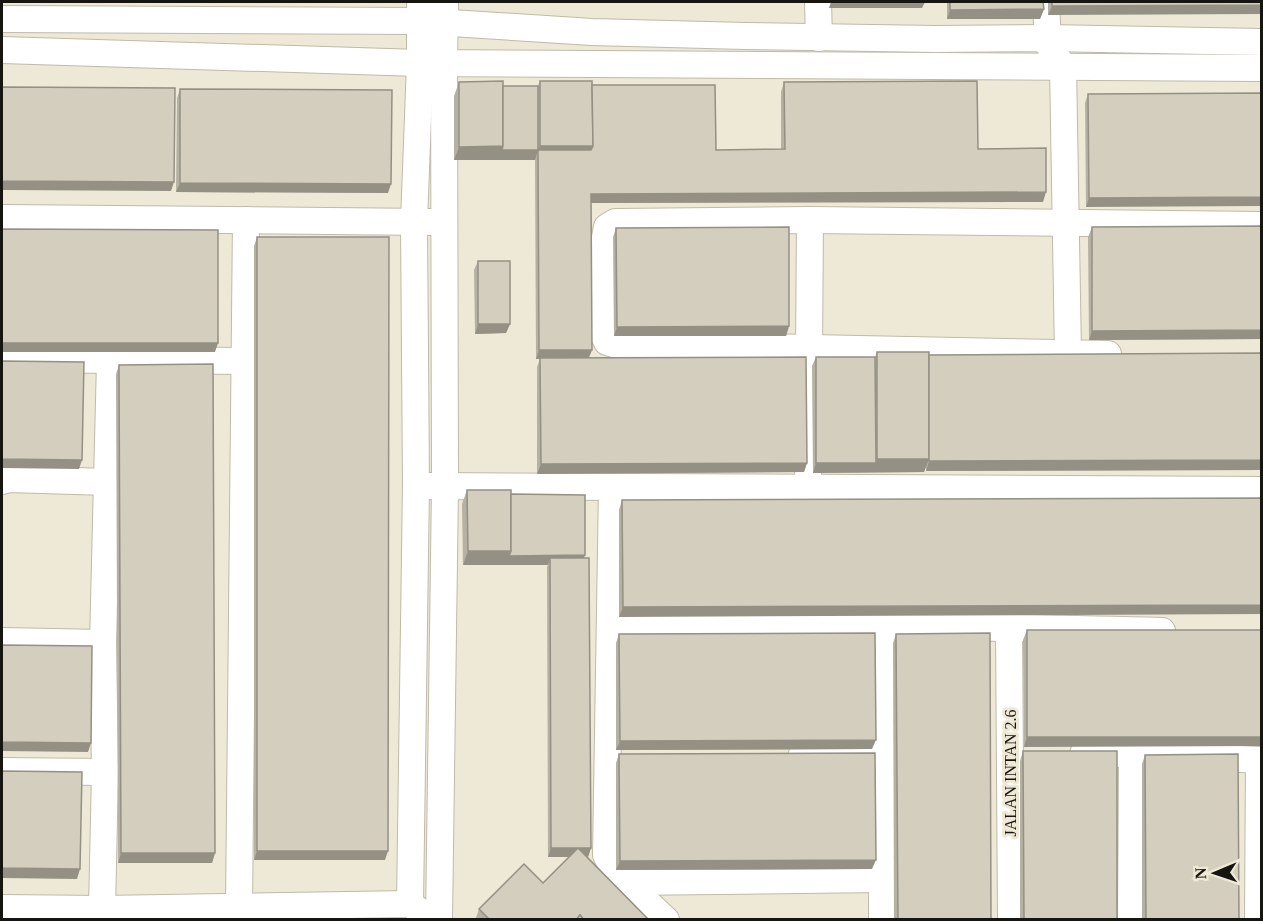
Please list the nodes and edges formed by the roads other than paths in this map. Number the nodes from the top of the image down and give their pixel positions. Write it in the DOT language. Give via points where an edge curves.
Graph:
graph roads {
  1 [pos="818,2"];
  2 [pos="1047,2"];
  3 [pos="68,10"];
  4 [pos="240,11"];
  5 [pos="433,12"];
  6 [pos="2,19"];
  7 [pos="819,38"];
  8 [pos="1047,38"];
  9 [pos="1262,42"];
  10 [pos="2,50"];
  11 [pos="432,63"];
  12 [pos="1063,66"];
  13 [pos="1262,68"];
  14 [pos="2,218"];
  15 [pos="246,220"];
  16 [pos="810,220"];
  17 [pos="414,222"];
  18 [pos="1066,222"];
  19 [pos="444,223"];
  20 [pos="1262,225"];
  21 [pos="808,349"];
  22 [pos="1068,354"];
  23 [pos="1136,355"];
  24 [pos="2,359"];
  25 [pos="110,361"];
  26 [pos="245,361"];
  27 [pos="2,481"];
  28 [pos="107,483"];
  29 [pos="416,485"];
  30 [pos="445,487"];
  31 [pos="612,487"];
  32 [pos="807,488"];
  33 [pos="1262,490"];
  34 [pos="611,624"];
  35 [pos="883,627"];
  36 [pos="1010,627"];
  37 [pos="1181,632"];
  38 [pos="2,641"];
  39 [pos="103,643"];
  40 [pos="882,753"];
  41 [pos="775,754"];
  42 [pos="1132,754"];
  43 [pos="1033,755"];
  44 [pos="1260,760"];
  45 [pos="2,771"];
  46 [pos="105,772"];
  47 [pos="882,879"];
  48 [pos="627,882"];
  49 [pos="411,904"];
  50 [pos="239,907"];
  51 [pos="102,909"];
  52 [pos="16,912"];
  53 [pos="431,920"];
  54 [pos="439,920"];
  55 [pos="666,920"];
  56 [pos="882,920"];
  57 [pos="1011,920"];
  58 [pos="1131,920"];
  59 [pos="1258,920"];
  1 -- 7 [label="street"];
  2 -- 8 [label="street"];
  3 -- 4 [label="street"];
  3 -- 6 [label="street"];
  4 -- 5 [label="street"];
  5 -- 7 [label="street" via="592,32"];
  5 -- 11 [label="street"];
  7 -- 8 [label="street"];
  8 -- 9 [label="street"];
  8 -- 12 [label="street"];
  10 -- 11 [label="street"];
  11 -- 12 [label="street"];
  11 -- 17 [label="street"];
  11 -- 19 [label="street"];
  12 -- 13 [label="street"];
  12 -- 18 [label="street"];
  14 -- 15 [label="street"];
  15 -- 17 [label="street"];
  15 -- 26 [label="street"];
  16 -- 18 [label="street"];
  16 -- 21 [label="street"];
  16 -- 21 [label="street" via="615,222 607,227 605,237 603,334 613,344"];
  17 -- 19 [label="street"];
  17 -- 29 [label="street"];
  18 -- 20 [label="street"];
  18 -- 22 [label="street"];
  19 -- 30 [label="street"];
  21 -- 22 [label="street"];
  21 -- 32 [label="street"];
  22 -- 23 [label="street"];
  24 -- 25 [label="street"];
  25 -- 26 [label="street"];
  25 -- 28 [label="street"];
  26 -- 50 [label="street"];
  27 -- 28 [label="street"];
  28 -- 39 [label="street"];
  29 -- 30 [label="street"];
  29 -- 49 [label="street"];
  30 -- 31 [label="street"];
  30 -- 54 [label="street"];
  31 -- 32 [label="street"];
  31 -- 34 [label="street"];
  32 -- 33 [label="street"];
  34 -- 35 [label="street"];
  34 -- 48 [label="street" via="620,756 606,855 614,871"];
  35 -- 36 [label="street"];
  35 -- 40 [label="street"];
  36 -- 37 [label="street"];
  36 -- 43 [label="street, JALAN INTAN 2.6"];
  38 -- 39 [label="street"];
  39 -- 46 [label="street"];
  40 -- 41 [label="street"];
  40 -- 47 [label="street"];
  42 -- 43 [label="street"];
  42 -- 44 [label="street"];
  42 -- 58 [label="street"];
  43 -- 57 [label="street, JALAN INTAN 2.6"];
  44 -- 59 [label="street"];
  45 -- 46 [label="street"];
  46 -- 51 [label="street"];
  47 -- 48 [label="street"];
  47 -- 56 [label="street"];
  48 -- 55 [label="street"];
  49 -- 50 [label="street"];
  49 -- 53 [label="street"];
  50 -- 51 [label="street"];
  51 -- 52 [label="street"];
}
